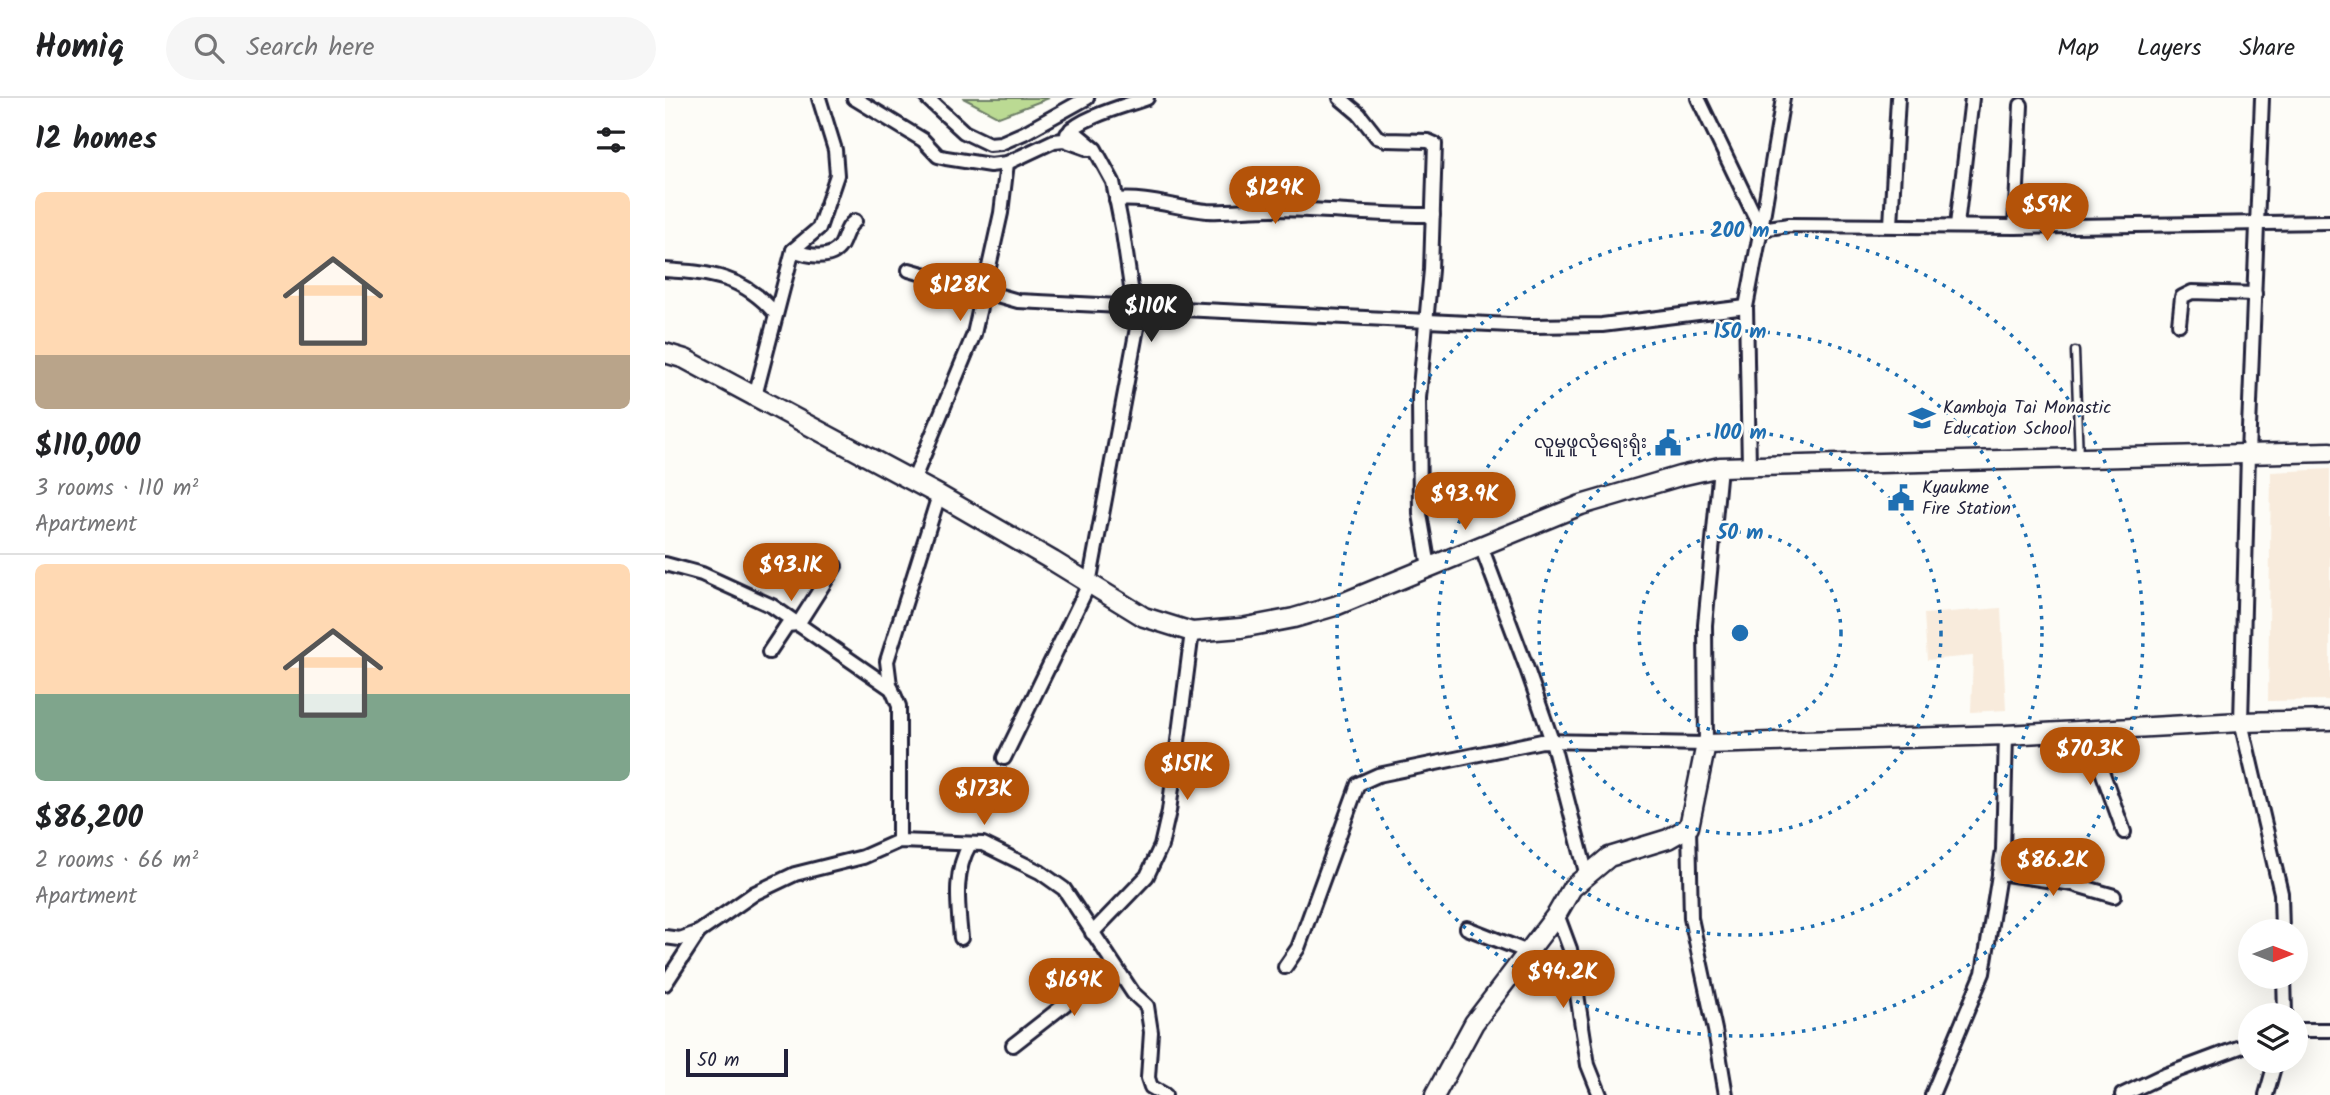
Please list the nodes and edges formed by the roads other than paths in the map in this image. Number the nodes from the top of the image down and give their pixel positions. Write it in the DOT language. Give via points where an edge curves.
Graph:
graph roads {
  1 [pos="819,98"];
  2 [pos="854,98"];
  3 [pos="927,98"];
  4 [pos="1087,98"];
  5 [pos="1147,98"];
  6 [pos="1340,98"];
  7 [pos="1697,98"];
  8 [pos="1783,98"];
  9 [pos="1898,98"];
  10 [pos="1972,98"];
  11 [pos="2262,98"];
  12 [pos="2021,105"];
  13 [pos="1071,129"];
  14 [pos="1054,141"];
  15 [pos="1097,152"];
  16 [pos="1007,163"];
  17 [pos="1117,200"];
  18 [pos="1433,215"];
  19 [pos="855,221"];
  20 [pos="2330,222"];
  21 [pos="2258,224"];
  22 [pos="1891,225"];
  23 [pos="1957,225"];
  24 [pos="2015,227"];
  25 [pos="1761,229"];
  26 [pos="793,250"];
  27 [pos="665,270"];
  28 [pos="909,270"];
  29 [pos="985,292"];
  30 [pos="2255,294"];
  31 [pos="1134,305"];
  32 [pos="1746,307"];
  33 [pos="775,313"];
  34 [pos="1425,320"];
  35 [pos="2179,324"];
  36 [pos="2075,351"];
  37 [pos="665,353"];
  38 [pos="755,396"];
  39 [pos="2330,452"];
  40 [pos="2248,454"];
  41 [pos="2079,458"];
  42 [pos="1749,466"];
  43 [pos="1720,467"];
  44 [pos="913,481"];
  45 [pos="939,495"];
  46 [pos="1481,546"];
  47 [pos="665,564"];
  48 [pos="835,566"];
  49 [pos="1429,567"];
  50 [pos="1089,584"];
  51 [pos="797,624"];
  52 [pos="1192,632"];
  53 [pos="769,652"];
  54 [pos="892,689"];
  55 [pos="2330,720"];
  56 [pos="2241,722"];
  57 [pos="2093,730"];
  58 [pos="2006,735"];
  59 [pos="1552,741"];
  60 [pos="1706,744"];
  61 [pos="1004,758"];
  62 [pos="1689,827"];
  63 [pos="2125,832"];
  64 [pos="898,841"];
  65 [pos="970,844"];
  66 [pos="1999,873"];
  67 [pos="1587,876"];
  68 [pos="2113,896"];
  69 [pos="1557,914"];
  70 [pos="2282,919"];
  71 [pos="1467,928"];
  72 [pos="699,932"];
  73 [pos="1092,933"];
  74 [pos="665,937"];
  75 [pos="961,938"];
  76 [pos="1528,952"];
  77 [pos="1114,966"];
  78 [pos="1285,967"];
  79 [pos="665,984"];
  80 [pos="2308,1030"];
  81 [pos="2330,1030"];
  82 [pos="1013,1045"];
  83 [pos="2238,1048"];
  84 [pos="2272,1073"];
  85 [pos="1439,1093"];
  86 [pos="1165,1095"];
  87 [pos="1600,1095"];
  88 [pos="1725,1095"];
  89 [pos="1932,1095"];
  90 [pos="2122,1095"];
  91 [pos="2266,1095"];
  1 -- 26 [label="street" via="835,150 837,175 819,229"];
  2 -- 16 [label="street" via="923,141 938,156 990,165"];
  3 -- 4 [label="street" via="964,132 989,144 1024,133"];
  5 -- 13 [label="street"];
  6 -- 18 [label="street" via="1377,137 1435,144"];
  7 -- 25 [label="street"];
  8 -- 25 [label="street"];
  9 -- 22 [label="street"];
  10 -- 23 [label="street"];
  11 -- 21 [label="street"];
  12 -- 24 [label="street"];
  13 -- 14 [label="street"];
  13 -- 15 [label="street"];
  14 -- 15 [label="street" via="1076,143"];
  14 -- 16 [label="street"];
  15 -- 17 [label="street"];
  16 -- 29 [label="street"];
  17 -- 18 [label="street" via="1212,211"];
  17 -- 31 [label="street"];
  18 -- 34 [label="street"];
  19 -- 26 [label="street" via="835,251 817,256"];
  20 -- 21 [label="street"];
  21 -- 24 [label="street"];
  21 -- 30 [label="street"];
  22 -- 23 [label="street"];
  22 -- 25 [label="street"];
  23 -- 24 [label="street"];
  25 -- 32 [label="street"];
  26 -- 33 [label="street"];
  27 -- 33 [label="street" via="732,280 758,295"];
  28 -- 29 [label="street"];
  29 -- 31 [label="street" via="1018,301"];
  29 -- 44 [label="street" via="974,334"];
  30 -- 35 [label="street" via="2192,292 2182,298"];
  30 -- 40 [label="street"];
  31 -- 34 [label="street"];
  31 -- 50 [label="street" via="1137,328"];
  32 -- 34 [label="street" via="1602,325"];
  32 -- 42 [label="street"];
  33 -- 38 [label="street"];
  34 -- 49 [label="street" via="1419,398 1420,505"];
  36 -- 41 [label="lane"];
  37 -- 38 [label="street"];
  38 -- 44 [label="street"];
  39 -- 40 [label="street"];
  40 -- 41 [label="street"];
  40 -- 56 [label="street"];
  41 -- 42 [label="street"];
  42 -- 43 [label="street"];
  43 -- 46 [label="street" via="1581,505"];
  43 -- 60 [label="street" via="1705,625"];
  44 -- 45 [label="street"];
  45 -- 50 [label="street"];
  45 -- 54 [label="street" via="887,662"];
  46 -- 49 [label="street"];
  46 -- 59 [label="street"];
  47 -- 51 [label="street" via="741,590"];
  48 -- 51 [label="street"];
  49 -- 52 [label="street" via="1294,618"];
  50 -- 52 [label="street" via="1144,617"];
  50 -- 61 [label="street"];
  51 -- 53 [label="street" via="787,625"];
  51 -- 54 [label="street"];
  52 -- 73 [label="street" via="1161,846 1147,876"];
  54 -- 64 [label="street" via="898,706"];
  55 -- 56 [label="street"];
  56 -- 57 [label="street"];
  56 -- 70 [label="street" via="2281,893"];
  57 -- 58 [label="street"];
  57 -- 63 [label="street" via="2103,774"];
  58 -- 60 [label="street"];
  58 -- 66 [label="street"];
  59 -- 60 [label="street"];
  59 -- 67 [label="street"];
  59 -- 78 [label="street" via="1378,775 1358,784 1298,948"];
  60 -- 62 [label="street"];
  62 -- 67 [label="street" via="1668,839 1609,857"];
  62 -- 88 [label="street" via="1691,918"];
  64 -- 65 [label="street"];
  64 -- 72 [label="street" via="863,857 795,874 754,893"];
  65 -- 73 [label="street" via="983,844 1041,872 1064,889"];
  65 -- 75 [label="street" via="962,858 958,884"];
  66 -- 68 [label="street" via="2073,884"];
  66 -- 89 [label="street" via="1983,973"];
  67 -- 69 [label="street" via="1572,888"];
  69 -- 76 [label="street"];
  69 -- 87 [label="street" via="1570,949 1588,1065"];
  71 -- 76 [label="street"];
  72 -- 74 [label="street" via="680,939"];
  72 -- 79 [label="street"];
  73 -- 77 [label="street"];
  76 -- 85 [label="street" via="1473,1023"];
  77 -- 82 [label="street"];
  77 -- 86 [label="street" via="1147,1006 1151,1032 1148,1078 1151,1087"];
  80 -- 81 [label="street"];
  83 -- 90 [label="street"];
  84 -- 91 [label="street"];
}
